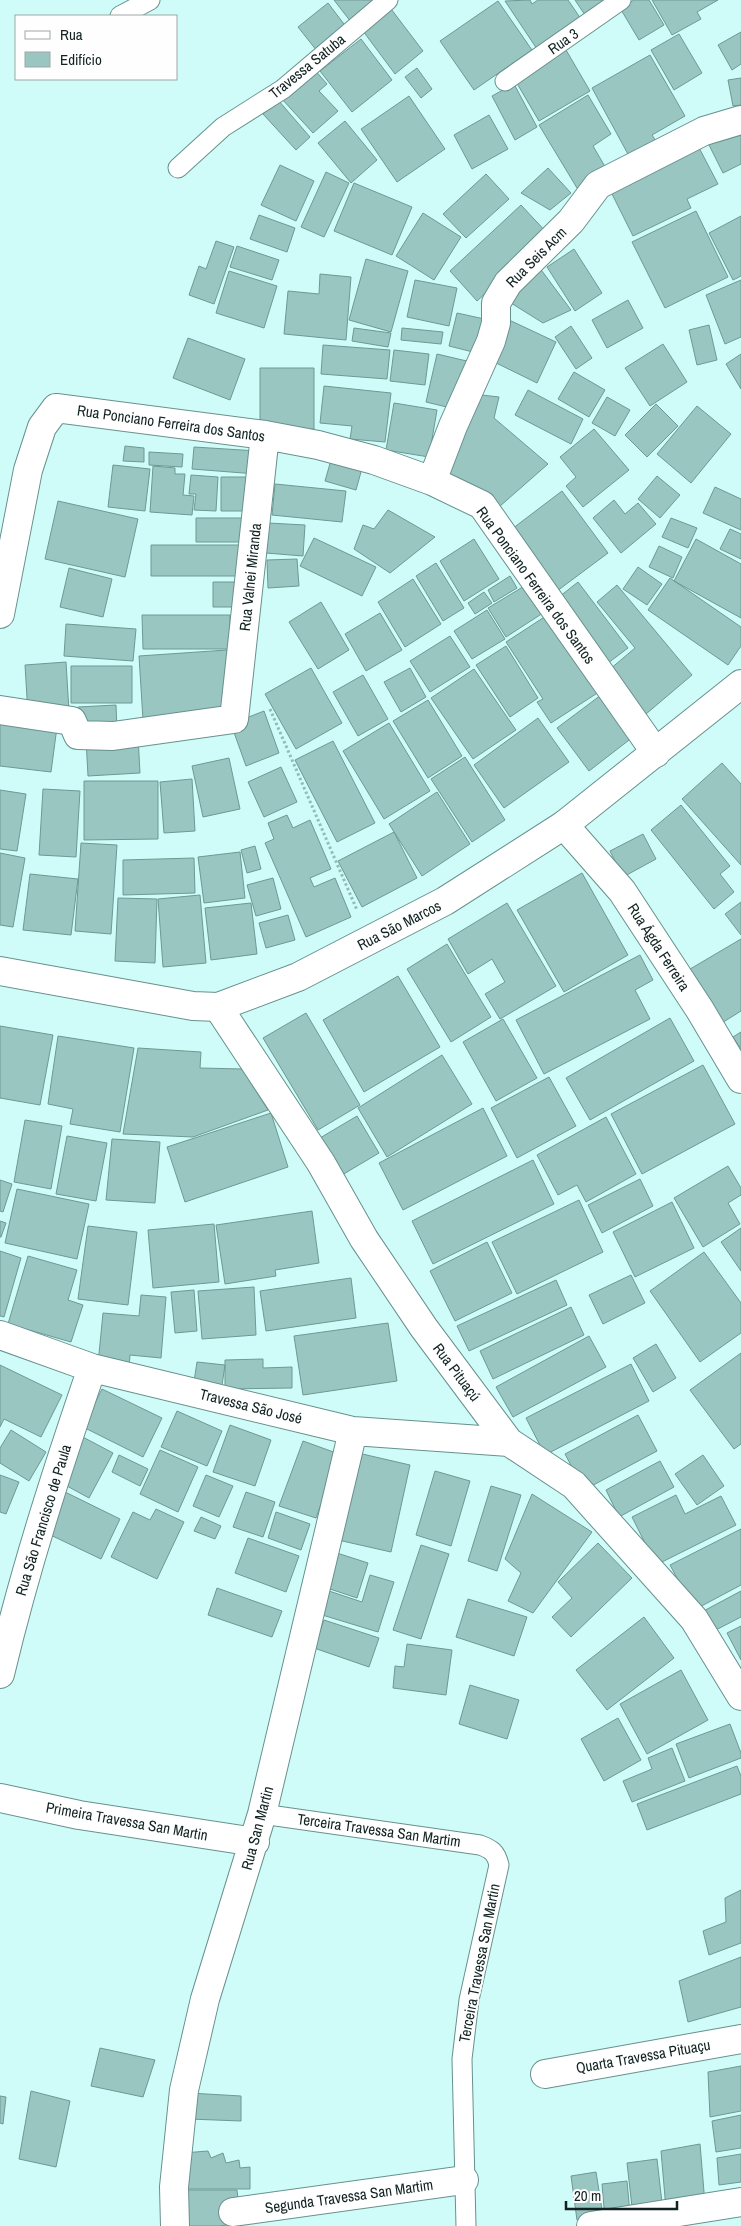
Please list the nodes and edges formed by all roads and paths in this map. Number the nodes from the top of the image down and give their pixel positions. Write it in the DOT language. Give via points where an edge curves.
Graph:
graph roads {
  1 [pos="150,0"];
  2 [pos="388,0"];
  3 [pos="621,0"];
  4 [pos="122,15"];
  5 [pos="505,81"];
  6 [pos="741,120"];
  7 [pos="178,168"];
  8 [pos="265,435"];
  9 [pos="432,481"];
  10 [pos="0,614"];
  11 [pos="741,684"];
  12 [pos="0,710"];
  13 [pos="234,719"];
  14 [pos="656,753"];
  15 [pos="564,824"];
  16 [pos="370,939"];
  17 [pos="0,971"];
  18 [pos="218,1007"];
  19 [pos="741,1079"];
  20 [pos="0,1335"];
  21 [pos="92,1368"];
  22 [pos="352,1431"];
  23 [pos="509,1442"];
  24 [pos="8,1602"];
  25 [pos="0,1674"];
  26 [pos="741,1696"];
  27 [pos="0,1798"];
  28 [pos="262,1814"];
  29 [pos="255,1842"];
  30 [pos="494,1851"];
  31 [pos="741,2039"];
  32 [pos="545,2074"];
  33 [pos="464,2180"];
  34 [pos="741,2202"];
  35 [pos="233,2212"];
  36 [pos="175,2226"];
  37 [pos="466,2226"];
  38 [pos="591,2226"];
  1 -- 4 [label="lane"];
  2 -- 7 [label="lane, Travessa Satuba" via="284,89 223,127"];
  3 -- 5 [label="lane, Rua 3"];
  6 -- 9 [label="street, Rua Seis Acm" via="704,131 598,184 571,221 508,283 496,303 496,323 490,341"];
  8 -- 9 [label="street, Rua Ponciano Ferreira dos Santos" via="374,460"];
  8 -- 10 [label="street, Rua Ponciano Ferreira dos Santos" via="56,408 42,427 28,470"];
  8 -- 13 [label="street, Rua Valnei Miranda"];
  9 -- 14 [label="street, Rua Ponciano Ferreira dos Santos" via="482,505"];
  11 -- 14 [label="street, Rua São Marcos"];
  12 -- 13 [label="street" via="72,722 78,735 113,736"];
  13 -- 16 [label="path" via="268,705"];
  14 -- 15 [label="street, Rua São Marcos"];
  15 -- 16 [label="street, Rua São Marcos" via="445,901"];
  15 -- 19 [label="street, Rua Ágda Ferreira" via="622,891"];
  16 -- 18 [label="street, Rua São Marcos" via="298,977"];
  17 -- 18 [label="street, Rua São Marcos" via="193,1006"];
  18 -- 23 [label="street, Rua Pituaçú" via="321,1164 364,1239 424,1328"];
  20 -- 21 [label="street, Travessa São José"];
  21 -- 22 [label="street, Travessa São José"];
  21 -- 24 [label="street, Rua São Francisco de Paula"];
  22 -- 23 [label="street, Travessa São José"];
  22 -- 28 [label="street, Rua San Martin"];
  23 -- 26 [label="street, Rua Pituaçú" via="574,1485 694,1618"];
  24 -- 25 [label="street, Rua São Francisco de Paula"];
  27 -- 29 [label="street, Primeira Travessa San Martin" via="79,1815"];
  28 -- 29 [label="street, Rua San Martin"];
  28 -- 30 [label="lane, Terceira Travessa San Martim" via="480,1845"];
  29 -- 36 [label="street, Rua San Martin" via="205,1999 184,2090 174,2187"];
  30 -- 33 [label="lane, Terceira Travessa San Martin" via="498,1865 469,2000 462,2059"];
  31 -- 32 [label="street, Quarta Travessa Pituaçu"];
  33 -- 35 [label="street, Segunda Travessa San Martim"];
  33 -- 37 [label="lane, Terceira Travessa San Martin"];
  34 -- 38 [label="street"];
}
